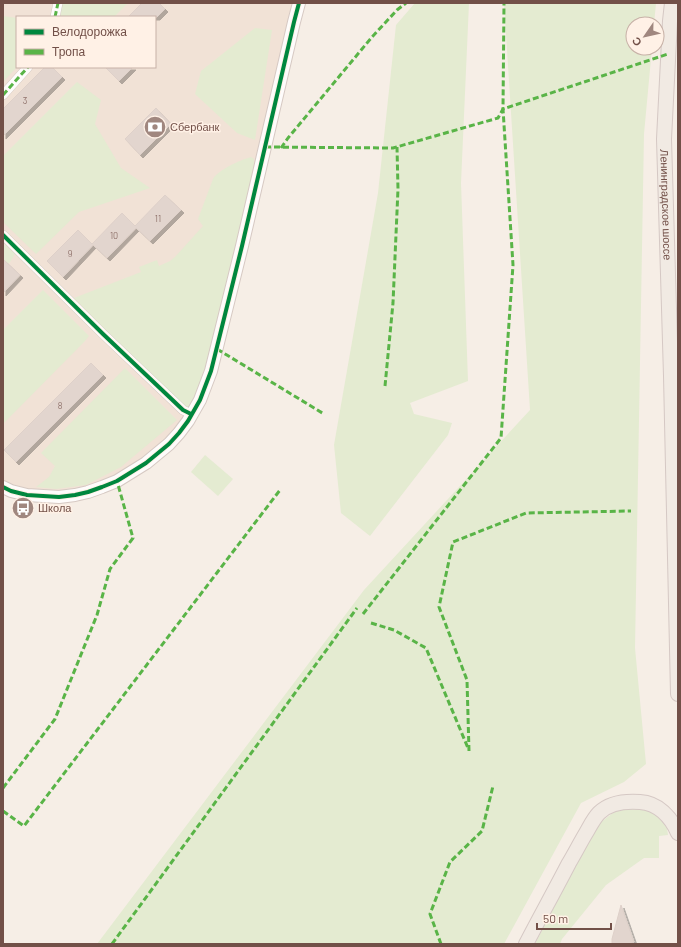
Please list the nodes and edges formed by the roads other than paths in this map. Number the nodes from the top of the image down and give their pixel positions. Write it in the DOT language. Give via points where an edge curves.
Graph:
graph roads {
  1 [pos="58,3"];
  2 [pos="299,3"];
  3 [pos="672,3"];
  4 [pos="56,16"];
  5 [pos="27,68"];
  6 [pos="3,95"];
  7 [pos="3,235"];
  8 [pos="191,414"];
  9 [pos="3,488"];
  10 [pos="678,694"];
  11 [pos="678,833"];
  12 [pos="526,944"];
  1 -- 4 [label="street"];
  2 -- 8 [label="street" via="213,364 200,400"];
  3 -- 10 [label="main road, Ленинградское шоссе" via="664,139"];
  5 -- 6 [label="street"];
  7 -- 8 [label="street" via="103,334 183,410"];
  8 -- 9 [label="street" via="179,433 158,454 117,481 102,487 59,497 26,495"];
  11 -- 12 [label="main road" via="667,814 644,802 618,803 608,807 592,822"];
}
